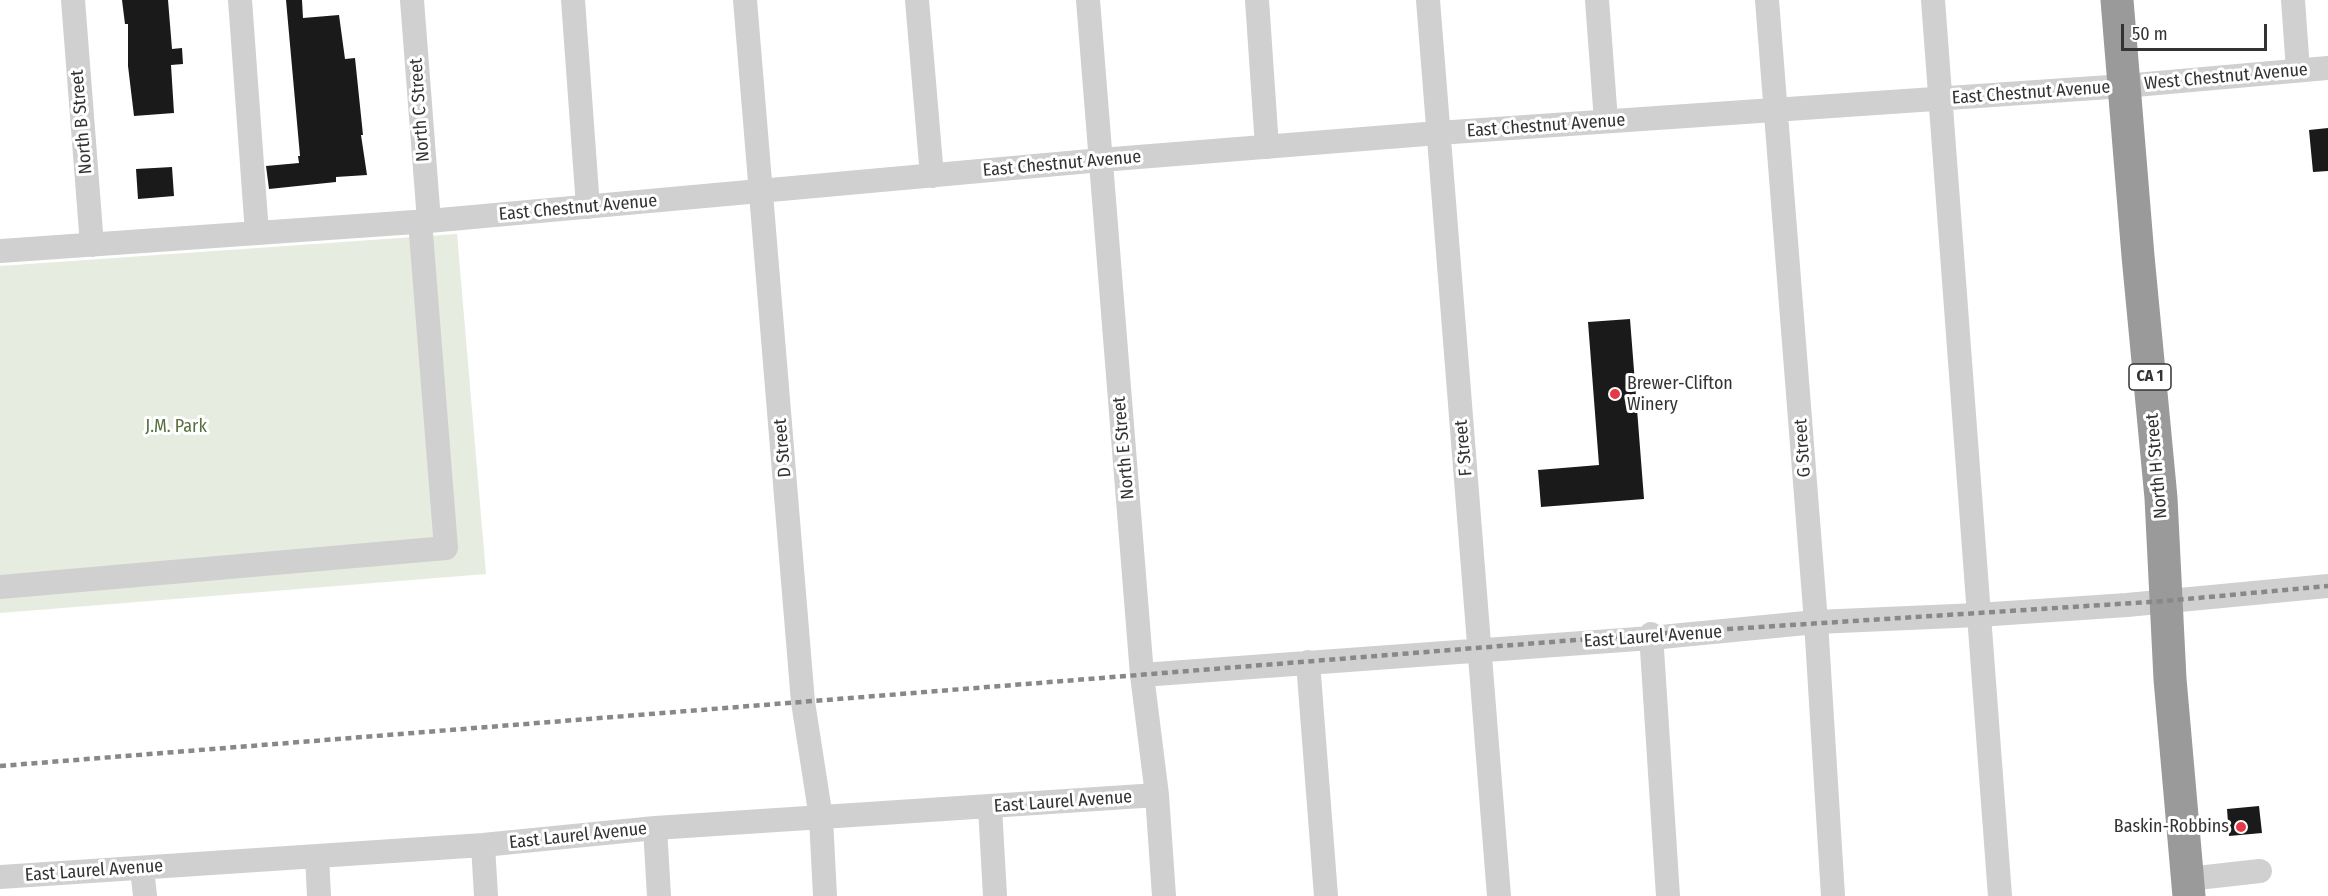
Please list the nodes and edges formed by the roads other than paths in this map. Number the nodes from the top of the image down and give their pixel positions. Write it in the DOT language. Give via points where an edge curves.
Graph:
graph roads {
  1 [pos="72,0"];
  2 [pos="240,0"];
  3 [pos="412,0"];
  4 [pos="573,0"];
  5 [pos="745,0"];
  6 [pos="917,0"];
  7 [pos="1088,0"];
  8 [pos="1257,0"];
  9 [pos="1428,0"];
  10 [pos="1597,0"];
  11 [pos="1767,0"];
  12 [pos="1934,0"];
  13 [pos="2117,0"];
  14 [pos="2293,0"];
  15 [pos="2328,68"];
  16 [pos="2298,70"];
  17 [pos="2124,86"];
  18 [pos="1941,99"];
  19 [pos="1776,110"];
  20 [pos="1606,122"];
  21 [pos="1438,133"];
  22 [pos="1267,147"];
  23 [pos="1101,160"];
  24 [pos="932,176"];
  25 [pos="762,192"];
  26 [pos="588,207"];
  27 [pos="424,221"];
  28 [pos="257,233"];
  29 [pos="92,244"];
  30 [pos="0,251"];
  31 [pos="2328,586"];
  32 [pos="0,587"];
  33 [pos="2165,601"];
  34 [pos="1978,615"];
  35 [pos="1816,622"];
  36 [pos="1651,636"];
  37 [pos="1480,649"];
  38 [pos="1308,662"];
  39 [pos="1142,675"];
  40 [pos="1157,795"];
  41 [pos="990,807"];
  42 [pos="821,818"];
  43 [pos="655,828"];
  44 [pos="483,845"];
  45 [pos="317,856"];
  46 [pos="142,868"];
  47 [pos="2260,871"];
  48 [pos="0,877"];
  49 [pos="2188,887"];
  50 [pos="145,896"];
  51 [pos="319,896"];
  52 [pos="486,896"];
  53 [pos="659,896"];
  54 [pos="825,896"];
  55 [pos="996,896"];
  56 [pos="1164,896"];
  57 [pos="1326,896"];
  58 [pos="1499,896"];
  59 [pos="1668,896"];
  60 [pos="1833,896"];
  61 [pos="2000,896"];
  1 -- 29 [label="street, North B Street"];
  2 -- 28 [label="street"];
  3 -- 27 [label="street, North C Street"];
  4 -- 26 [label="street"];
  5 -- 25 [label="street, D Street"];
  6 -- 24 [label="street"];
  7 -- 23 [label="street, North E Street"];
  8 -- 22 [label="street"];
  9 -- 21 [label="street, F Street"];
  10 -- 20 [label="street"];
  11 -- 19 [label="street, G Street"];
  12 -- 18 [label="street"];
  13 -- 17 [label="highway, North H Street / CA 1"];
  14 -- 16 [label="street"];
  15 -- 16 [label="street, West Chestnut Avenue"];
  16 -- 17 [label="street, West Chestnut Avenue"];
  17 -- 18 [label="street, East Chestnut Avenue"];
  17 -- 33 [label="highway, North H Street / CA 1" via="2161,498"];
  18 -- 19 [label="street, East Chestnut Avenue"];
  18 -- 34 [label="street"];
  19 -- 20 [label="street, East Chestnut Avenue"];
  19 -- 35 [label="street, G Street"];
  20 -- 21 [label="street, East Chestnut Avenue"];
  21 -- 22 [label="street, East Chestnut Avenue"];
  21 -- 37 [label="street, F Street"];
  22 -- 23 [label="street, East Chestnut Avenue"];
  23 -- 24 [label="street, East Chestnut Avenue"];
  23 -- 39 [label="street, North E Street"];
  24 -- 25 [label="street, East Chestnut Avenue"];
  25 -- 26 [label="street, East Chestnut Avenue"];
  25 -- 42 [label="street, D Street" via="803,702"];
  26 -- 27 [label="street, East Chestnut Avenue"];
  27 -- 28 [label="street, East Chestnut Avenue"];
  27 -- 32 [label="street, North C Street" via="446,548"];
  28 -- 29 [label="street, East Chestnut Avenue"];
  29 -- 30 [label="street, East Chestnut Avenue"];
  31 -- 33 [label="street, East Laurel Avenue"];
  33 -- 34 [label="street, East Laurel Avenue"];
  33 -- 49 [label="highway, North H Street / CA 1"];
  34 -- 35 [label="street, East Laurel Avenue"];
  34 -- 61 [label="street"];
  35 -- 36 [label="street, East Laurel Avenue"];
  35 -- 60 [label="street, G Street"];
  36 -- 37 [label="street, East Laurel Avenue"];
  36 -- 59 [label="street"];
  37 -- 38 [label="street, East Laurel Avenue"];
  37 -- 58 [label="street, F Street"];
  38 -- 39 [label="street, East Laurel Avenue"];
  38 -- 57 [label="street"];
  39 -- 40 [label="street, North E Street"];
  40 -- 41 [label="street, East Laurel Avenue"];
  40 -- 56 [label="street, North E Street"];
  41 -- 42 [label="street, East Laurel Avenue"];
  41 -- 55 [label="street"];
  42 -- 43 [label="street, East Laurel Avenue"];
  42 -- 54 [label="street, D Street"];
  43 -- 44 [label="street, East Laurel Avenue"];
  43 -- 53 [label="street"];
  44 -- 45 [label="street, East Laurel Avenue"];
  44 -- 52 [label="street"];
  45 -- 46 [label="street, East Laurel Avenue"];
  45 -- 51 [label="street"];
  46 -- 48 [label="street, East Laurel Avenue"];
  46 -- 50 [label="street"];
  47 -- 49 [label="street"];
}
